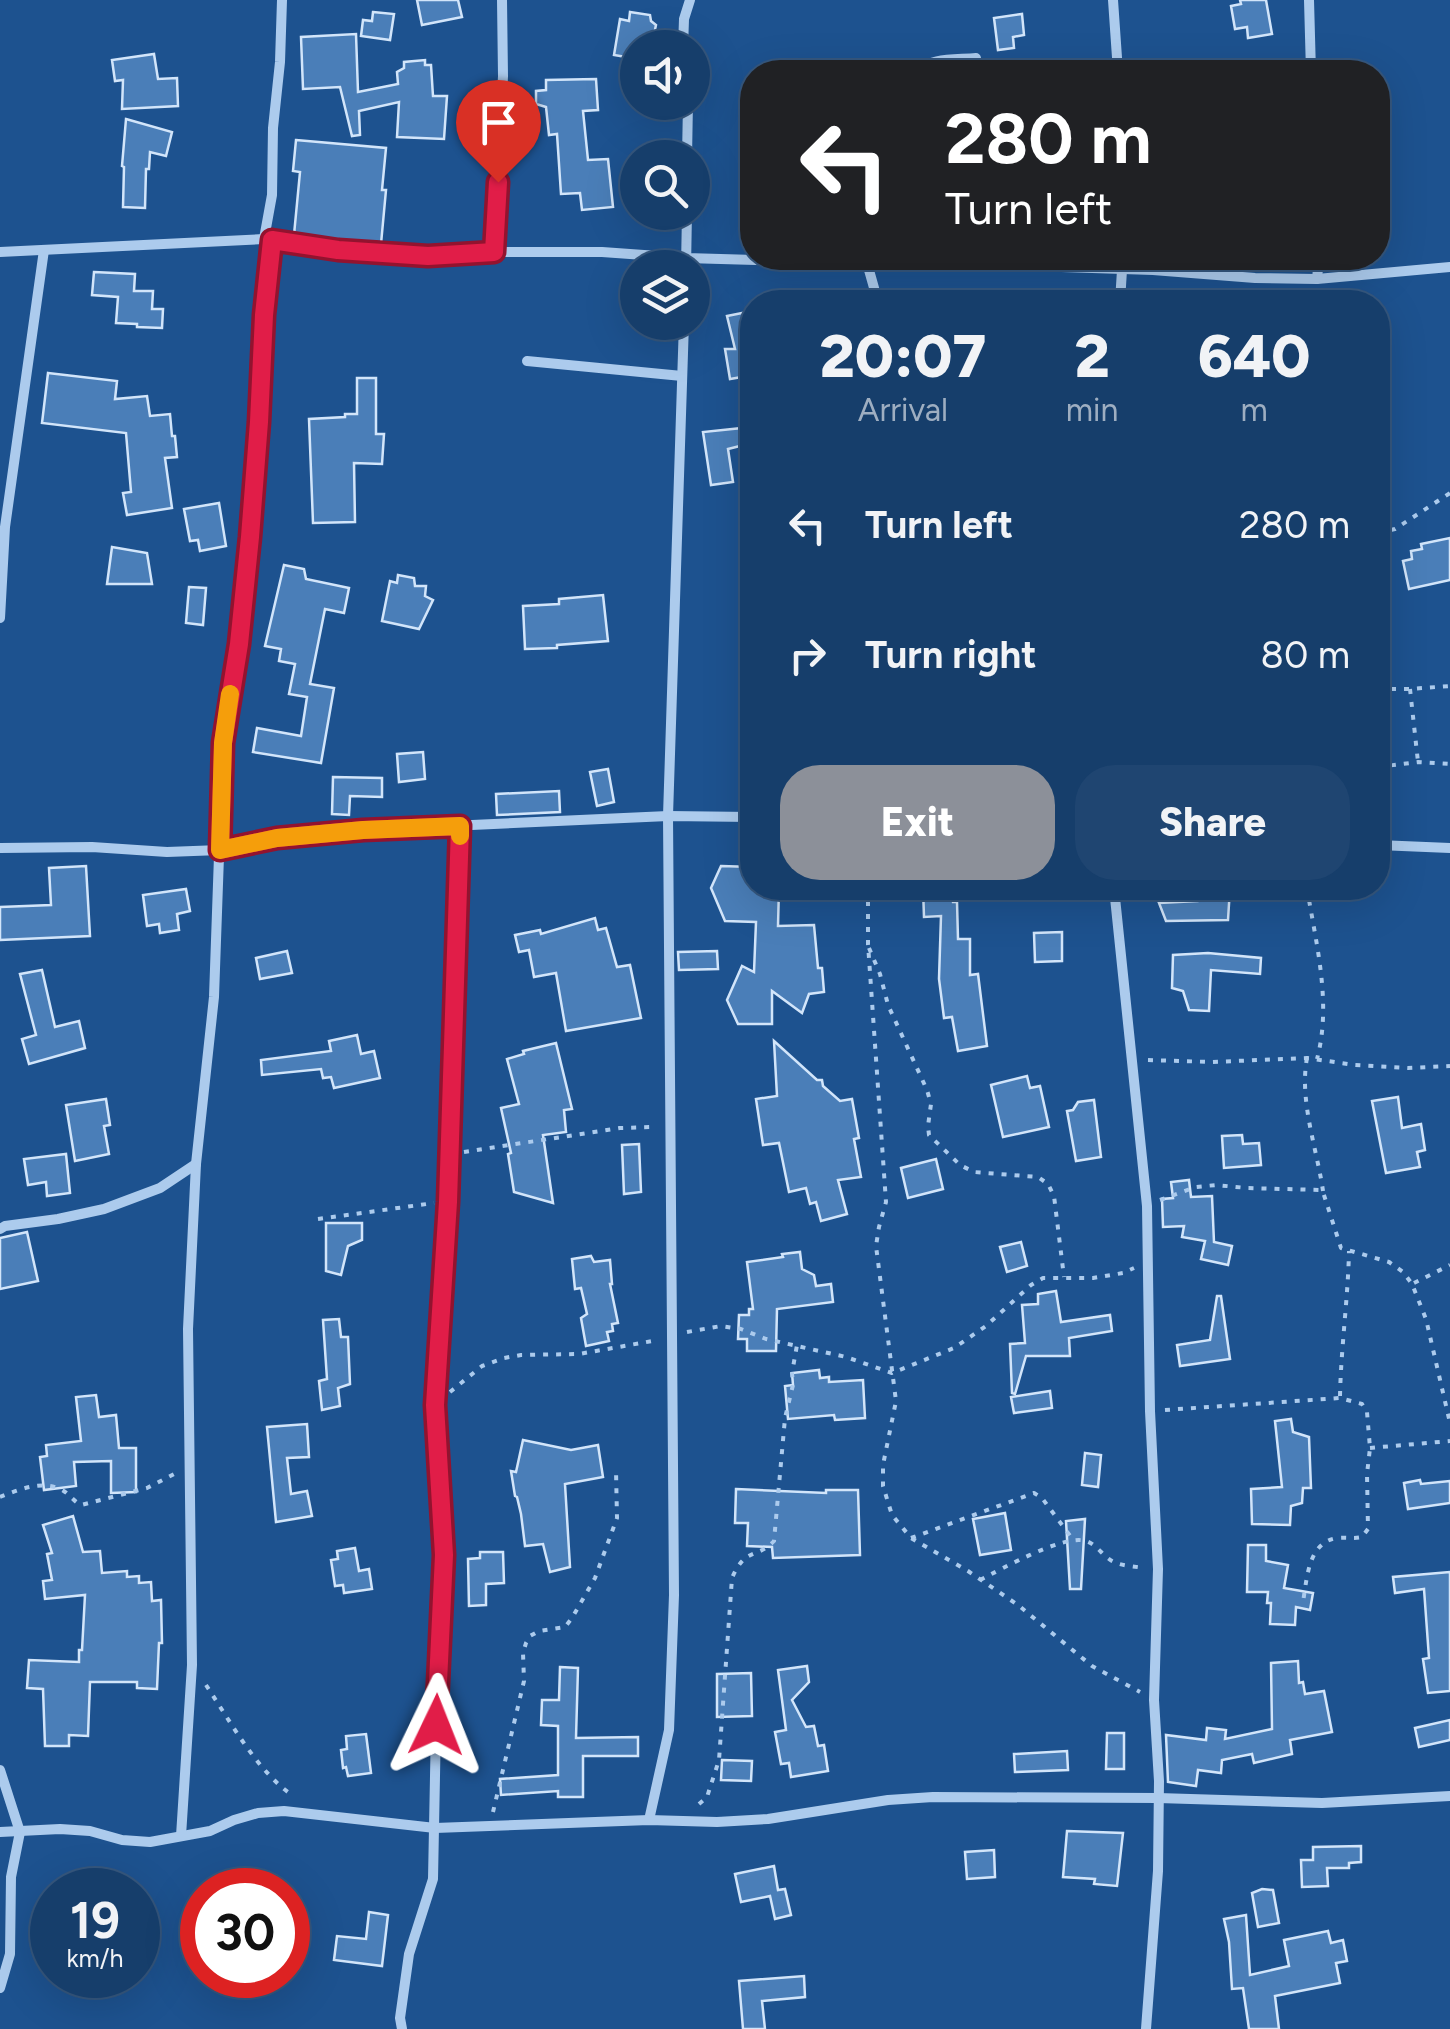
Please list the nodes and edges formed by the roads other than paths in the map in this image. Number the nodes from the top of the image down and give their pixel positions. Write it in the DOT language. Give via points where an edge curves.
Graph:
graph roads {
  1 [pos="282,0"];
  2 [pos="502,0"];
  3 [pos="690,0"];
  4 [pos="1113,0"];
  5 [pos="1308,0"];
  6 [pos="684,30"];
  7 [pos="976,58"];
  8 [pos="953,60"];
  9 [pos="1117,60"];
  10 [pos="1311,60"];
  11 [pos="268,239"];
  12 [pos="44,250"];
  13 [pos="0,252"];
  14 [pos="494,252"];
  15 [pos="620,254"];
  16 [pos="710,263"];
  17 [pos="740,263"];
  18 [pos="1450,266"];
  19 [pos="1122,270"];
  20 [pos="1318,270"];
  21 [pos="1317,280"];
  22 [pos="1121,290"];
  23 [pos="683,340"];
  24 [pos="526,361"];
  25 [pos="682,376"];
  26 [pos="2,527"];
  27 [pos="0,618"];
  28 [pos="668,816"];
  29 [pos="740,817"];
  30 [pos="460,826"];
  31 [pos="1390,846"];
  32 [pos="0,848"];
  33 [pos="1450,848"];
  34 [pos="220,850"];
  35 [pos="1115,900"];
  36 [pos="196,1164"];
  37 [pos="0,1229"];
  38 [pos="0,1770"];
  39 [pos="1450,1796"];
  40 [pos="1158,1798"];
  41 [pos="649,1820"];
  42 [pos="435,1828"];
  43 [pos="0,1832"];
  44 [pos="20,1832"];
  45 [pos="181,1836"];
  46 [pos="0,1988"];
  47 [pos="402,2029"];
  48 [pos="1146,2029"];
  1 -- 11 [label="street"];
  2 -- 14 [label="street"];
  3 -- 6 [label="street"];
  4 -- 9 [label="street"];
  5 -- 10 [label="street"];
  7 -- 8 [label="street"];
  11 -- 12 [label="street"];
  11 -- 14 [label="street" via="392,254"];
  11 -- 34 [label="street" via="250,537 223,743"];
  12 -- 13 [label="street"];
  12 -- 26 [label="street"];
  14 -- 15 [label="street"];
  16 -- 17 [label="street"];
  18 -- 21 [label="street"];
  19 -- 21 [label="street"];
  19 -- 22 [label="street"];
  20 -- 21 [label="street"];
  23 -- 25 [label="street"];
  24 -- 25 [label="street"];
  25 -- 28 [label="street"];
  26 -- 27 [label="street"];
  28 -- 29 [label="street"];
  28 -- 30 [label="street"];
  28 -- 41 [label="street" via="674,1595 669,1730"];
  30 -- 34 [label="street" via="277,838"];
  30 -- 42 [label="street" via="435,1405 444,1555"];
  31 -- 33 [label="street"];
  32 -- 34 [label="street"];
  34 -- 36 [label="street" via="214,998"];
  35 -- 40 [label="street" via="1147,1206"];
  36 -- 37 [label="street" via="160,1188 104,1209"];
  36 -- 45 [label="street" via="188,1329 192,1665"];
  38 -- 44 [label="street"];
  39 -- 40 [label="street" via="1322,1803"];
  40 -- 41 [label="street" via="934,1797 768,1820"];
  40 -- 48 [label="street"];
  41 -- 42 [label="street"];
  42 -- 45 [label="street" via="284,1811"];
  42 -- 47 [label="street" via="433,1879 409,1954"];
  43 -- 44 [label="street"];
  44 -- 45 [label="street" via="90,1831 150,1842"];
  44 -- 46 [label="street" via="11,1877 10,1954"];
}
